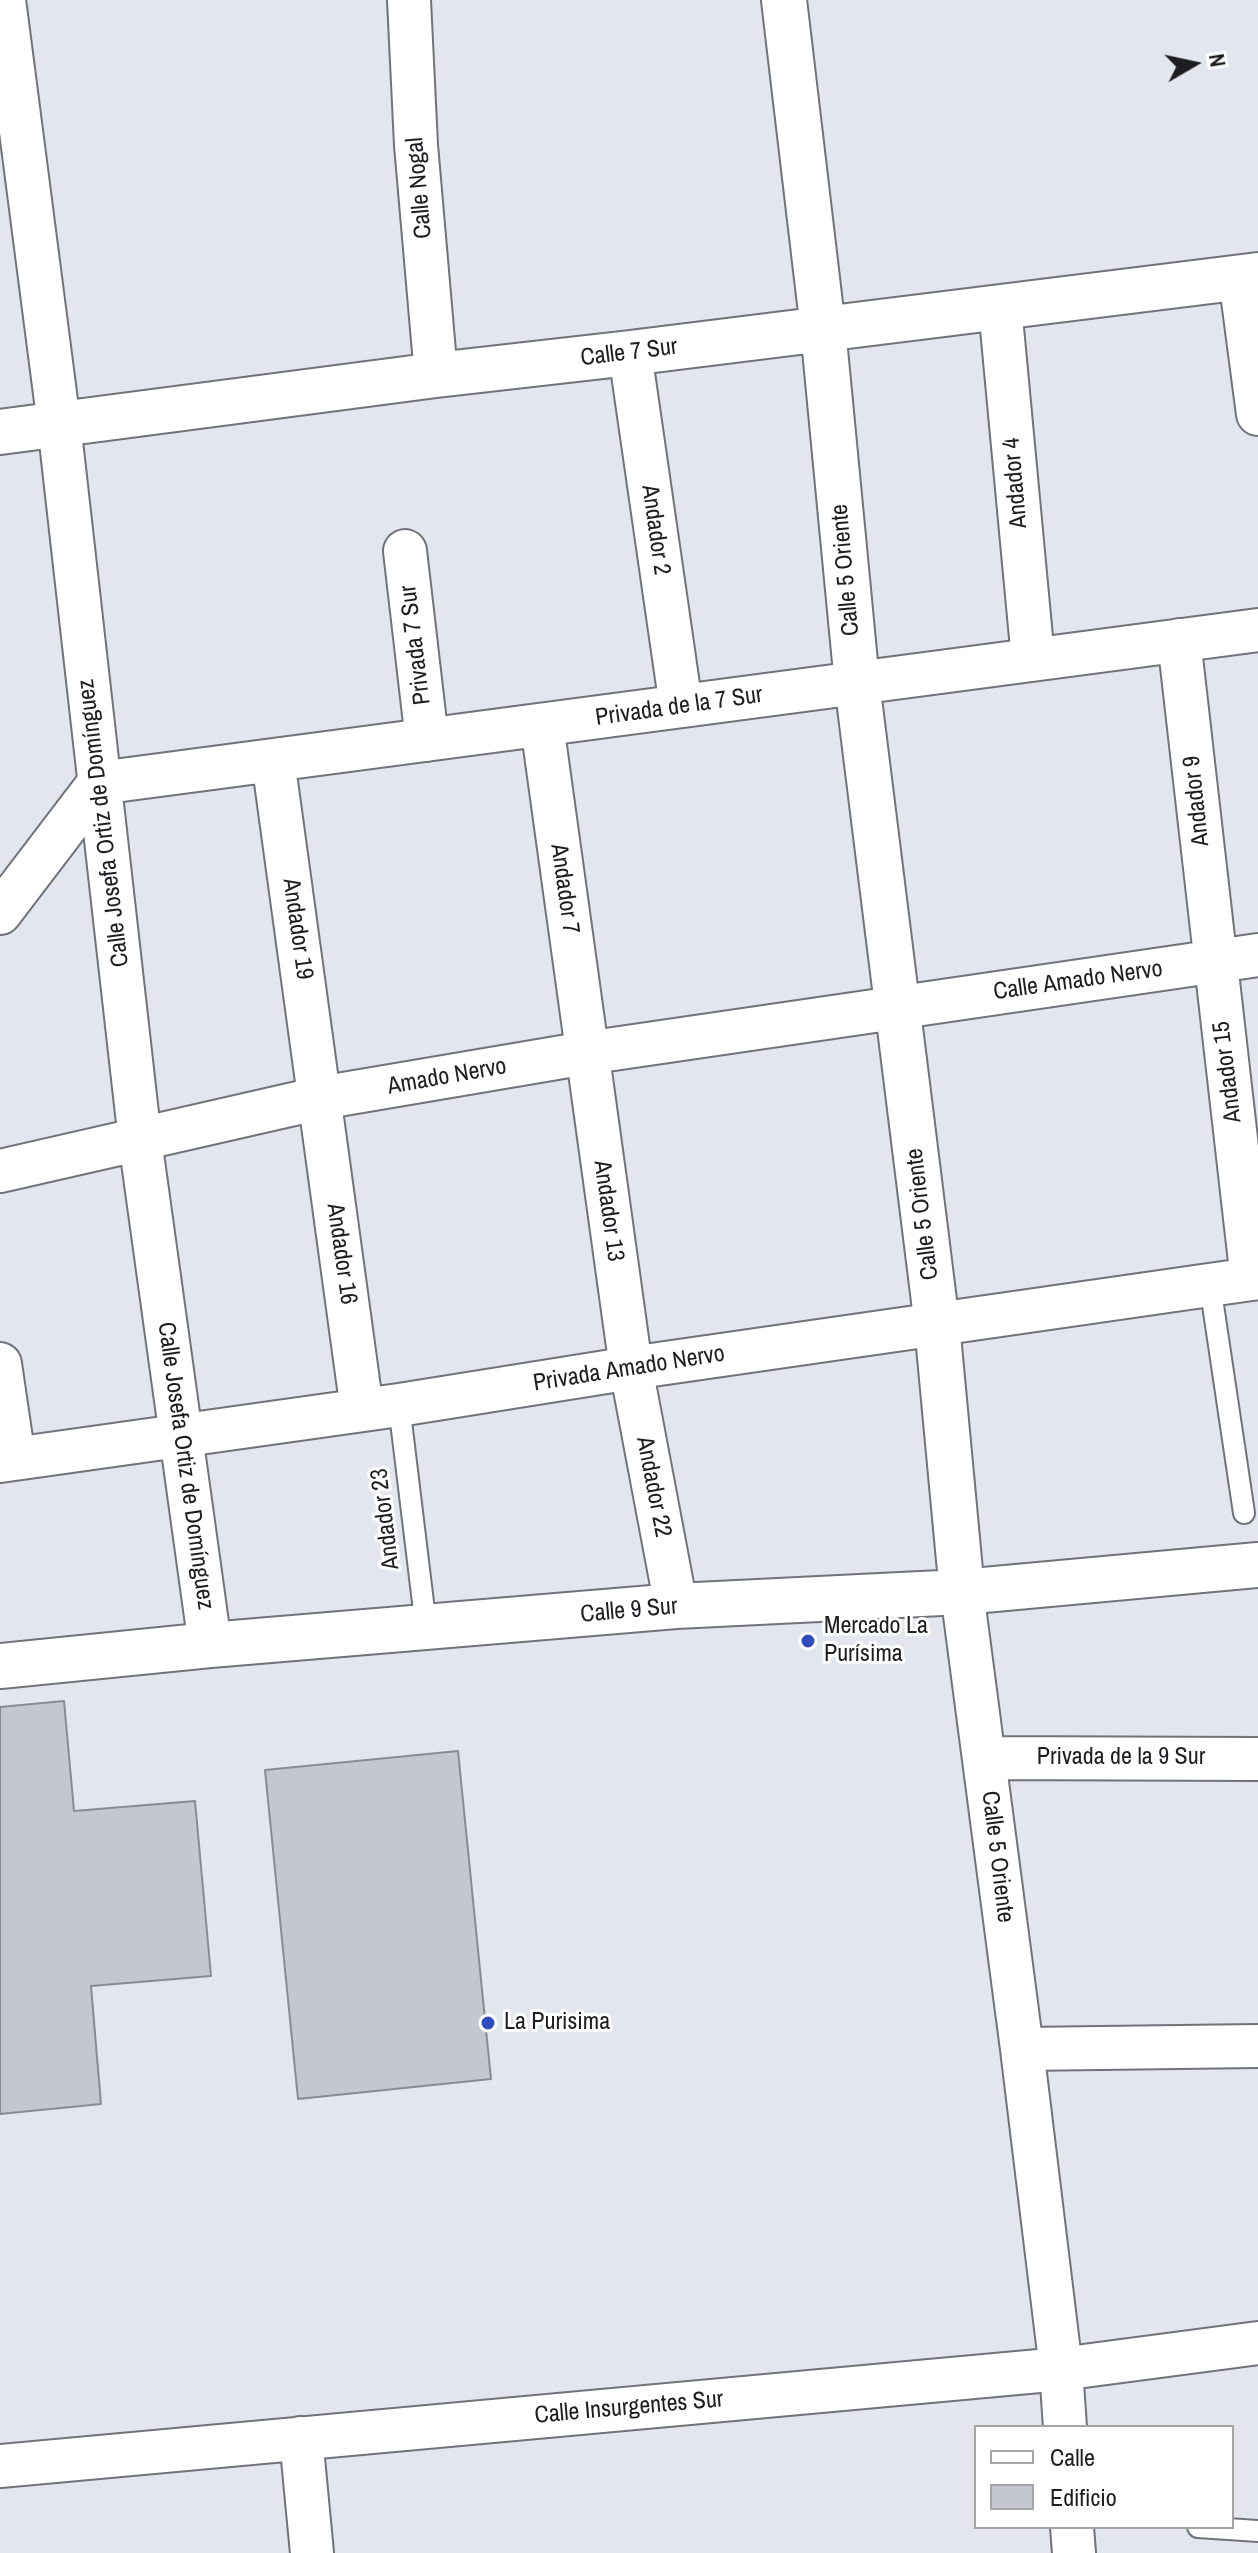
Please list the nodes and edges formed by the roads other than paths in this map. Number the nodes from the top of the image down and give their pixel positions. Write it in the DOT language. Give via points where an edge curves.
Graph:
graph roads {
  1 [pos="4,0"];
  2 [pos="409,0"];
  3 [pos="784,0"];
  4 [pos="1249,276"];
  5 [pos="1000,307"];
  6 [pos="823,329"];
  7 [pos="630,353"];
  8 [pos="436,375"];
  9 [pos="1258,414"];
  10 [pos="59,424"];
  11 [pos="0,432"];
  12 [pos="405,551"];
  13 [pos="1258,630"];
  14 [pos="1179,640"];
  15 [pos="1033,659"];
  16 [pos="857,683"];
  17 [pos="681,706"];
  18 [pos="542,725"];
  19 [pos="427,740"];
  20 [pos="273,760"];
  21 [pos="99,783"];
  22 [pos="0,913"];
  23 [pos="1258,955"];
  24 [pos="1215,961"];
  25 [pos="898,1007"];
  26 [pos="586,1053"];
  27 [pos="320,1098"];
  28 [pos="140,1140"];
  29 [pos="0,1171"];
  30 [pos="1255,1278"];
  31 [pos="1210,1285"];
  32 [pos="937,1325"];
  33 [pos="0,1364"];
  34 [pos="631,1368"];
  35 [pos="381,1407"];
  36 [pos="181,1436"];
  37 [pos="7,1460"];
  38 [pos="1244,1513"];
  39 [pos="1258,1565"];
  40 [pos="962,1592"];
  41 [pos="676,1606"];
  42 [pos="426,1627"];
  43 [pos="210,1645"];
  44 [pos="0,1666"];
  45 [pos="985,1758"];
  46 [pos="1258,1759"];
  47 [pos="1258,2046"];
  48 [pos="1022,2049"];
  49 [pos="1258,2343"];
  50 [pos="1061,2369"];
  51 [pos="1065,2425"];
  52 [pos="301,2438"];
  53 [pos="0,2466"];
  54 [pos="1072,2529"];
  55 [pos="1228,2529"];
  56 [pos="1258,2531"];
  57 [pos="312,2553"];
  58 [pos="1074,2553"];
  1 -- 10 [label="street, Calle Josefa Ortiz de Domínguez"];
  2 -- 8 [label="street, Calle Nogal"];
  3 -- 6 [label="main road, Calle 5 Oriente"];
  4 -- 5 [label="main road, Calle 7 Sur"];
  4 -- 9 [label="street"];
  5 -- 6 [label="main road, Calle 7 Sur"];
  5 -- 15 [label="street, Andador 4"];
  6 -- 7 [label="main road, Calle 7 Sur"];
  6 -- 16 [label="main road, Calle 5 Oriente"];
  7 -- 8 [label="main road, Calle 7 Sur"];
  7 -- 17 [label="street, Andador 2"];
  8 -- 10 [label="main road, Calle 7 Sur"];
  10 -- 11 [label="main road, Calle 7 Sur"];
  10 -- 21 [label="street, Calle Josefa Ortiz de Domínguez"];
  12 -- 19 [label="street, Privada 7 Sur"];
  13 -- 14 [label="street, Privada de la 7 Sur"];
  14 -- 15 [label="street, Privada de la 7 Sur"];
  14 -- 24 [label="street, Andador 9"];
  15 -- 16 [label="street, Privada de la 7 Sur"];
  16 -- 17 [label="street, Privada de la 7 Sur"];
  16 -- 25 [label="main road, Calle 5 Oriente"];
  17 -- 18 [label="street, Privada de la 7 Sur"];
  18 -- 19 [label="street, Privada de la 7 Sur"];
  18 -- 26 [label="street, Andador 7"];
  19 -- 20 [label="street, Privada de la 7 Sur"];
  20 -- 21 [label="street, Privada de la 7 Sur"];
  20 -- 27 [label="street, Andador 19"];
  21 -- 22 [label="street"];
  21 -- 28 [label="street, Calle Josefa Ortiz de Domínguez"];
  23 -- 24 [label="street, Calle Amado Nervo"];
  24 -- 25 [label="street, Calle Amado Nervo"];
  24 -- 30 [label="street, Andador 15"];
  25 -- 26 [label="street, Amado Nervo"];
  25 -- 32 [label="main road, Calle 5 Oriente"];
  26 -- 27 [label="street, Amado Nervo"];
  26 -- 34 [label="street, Andador 13"];
  27 -- 28 [label="street, Amado Nervo"];
  27 -- 35 [label="street, Andador 16"];
  28 -- 29 [label="street, Amado Nervo"];
  28 -- 36 [label="street, Calle Josefa Ortiz de Domínguez"];
  30 -- 31 [label="street, Privada Amado Nervo"];
  31 -- 32 [label="street, Privada Amado Nervo"];
  31 -- 38 [label="lane"];
  32 -- 34 [label="street, Privada Amado Nervo"];
  32 -- 40 [label="main road, Calle 5 Oriente"];
  33 -- 37 [label="street"];
  34 -- 35 [label="street, Privada Amado Nervo"];
  34 -- 41 [label="street, Andador 22"];
  35 -- 36 [label="street, Privada Amado Nervo"];
  35 -- 42 [label="lane, Andador 23"];
  36 -- 37 [label="street, Privada Amado Nervo"];
  36 -- 43 [label="street, Calle Josefa Ortiz de Domínguez"];
  39 -- 40 [label="main road, Calle 9 Sur"];
  40 -- 41 [label="main road, Calle 9 Sur"];
  40 -- 45 [label="street, Calle 5 Oriente"];
  41 -- 42 [label="main road, Calle 9 Sur"];
  42 -- 43 [label="main road, Calle 9 Sur"];
  43 -- 44 [label="main road, Calle 9 Sur"];
  45 -- 46 [label="street, Privada de la 9 Sur"];
  45 -- 48 [label="street, Calle 5 Oriente"];
  47 -- 48 [label="street"];
  48 -- 50 [label="street, Calle 5 Oriente"];
  49 -- 50 [label="street, Calle Insurgentes Sur"];
  50 -- 51 [label="street, Calle 5 Oriente"];
  50 -- 52 [label="street, Calle Insurgentes Sur"];
  52 -- 53 [label="street, Calle Insurgentes Sur"];
  52 -- 57 [label="street"];
  54 -- 58 [label="street"];
  55 -- 56 [label="lane"];
}
